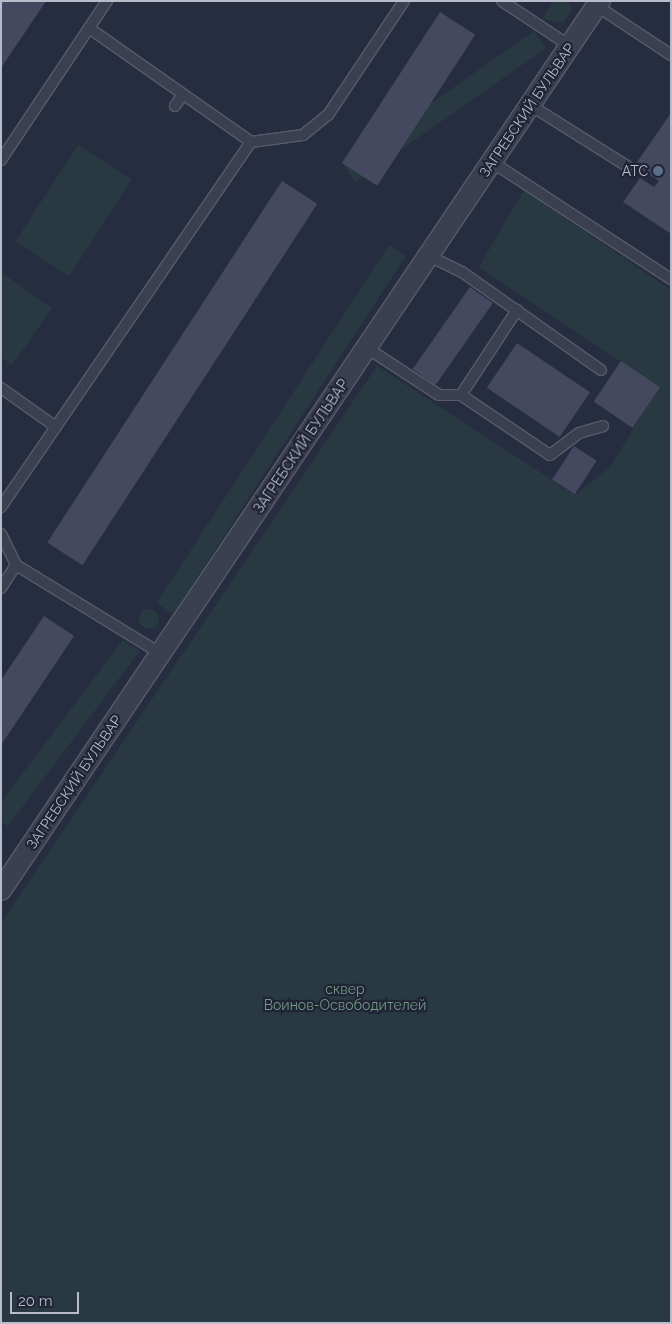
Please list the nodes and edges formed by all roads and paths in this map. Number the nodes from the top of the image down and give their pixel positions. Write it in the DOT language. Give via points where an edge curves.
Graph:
graph roads {
  1 [pos="107,1"];
  2 [pos="404,1"];
  3 [pos="502,1"];
  4 [pos="596,3"];
  5 [pos="89,28"];
  6 [pos="570,46"];
  7 [pos="671,55"];
  8 [pos="183,94"];
  9 [pos="530,105"];
  10 [pos="175,106"];
  11 [pos="251,142"];
  12 [pos="1,160"];
  13 [pos="492,162"];
  14 [pos="627,166"];
  15 [pos="429,256"];
  16 [pos="671,279"];
  17 [pos="518,310"];
  18 [pos="367,348"];
  19 [pos="601,370"];
  20 [pos="1,388"];
  21 [pos="461,395"];
  22 [pos="56,426"];
  23 [pos="603,426"];
  24 [pos="1,507"];
  25 [pos="1,534"];
  26 [pos="16,565"];
  27 [pos="1,588"];
  28 [pos="161,654"];
  29 [pos="1,890"];
  1 -- 5 [label="lane"];
  2 -- 11 [label="lane" via="328,115 303,135"];
  3 -- 6 [label="lane"];
  4 -- 6 [label="street, ЗАГРЕБСКИЙ БУЛЬВАР"];
  4 -- 7 [label="lane"];
  5 -- 8 [label="lane"];
  5 -- 12 [label="lane"];
  6 -- 9 [label="street, ЗАГРЕБСКИЙ БУЛЬВАР"];
  8 -- 10 [label="lane"];
  8 -- 11 [label="lane"];
  9 -- 13 [label="street, ЗАГРЕБСКИЙ БУЛЬВАР"];
  9 -- 14 [label="lane"];
  11 -- 22 [label="lane"];
  13 -- 15 [label="street, ЗАГРЕБСКИЙ БУЛЬВАР"];
  13 -- 16 [label="lane"];
  15 -- 17 [label="lane" via="462,272"];
  15 -- 18 [label="street, ЗАГРЕБСКИЙ БУЛЬВАР"];
  17 -- 19 [label="lane"];
  17 -- 21 [label="lane"];
  18 -- 21 [label="lane" via="439,396"];
  18 -- 28 [label="street, ЗАГРЕБСКИЙ БУЛЬВАР"];
  20 -- 22 [label="lane"];
  21 -- 23 [label="lane" via="550,455 580,433"];
  22 -- 24 [label="lane"];
  25 -- 26 [label="lane"];
  26 -- 27 [label="lane"];
  26 -- 28 [label="lane"];
  28 -- 29 [label="street, ЗАГРЕБСКИЙ БУЛЬВАР"];
}
